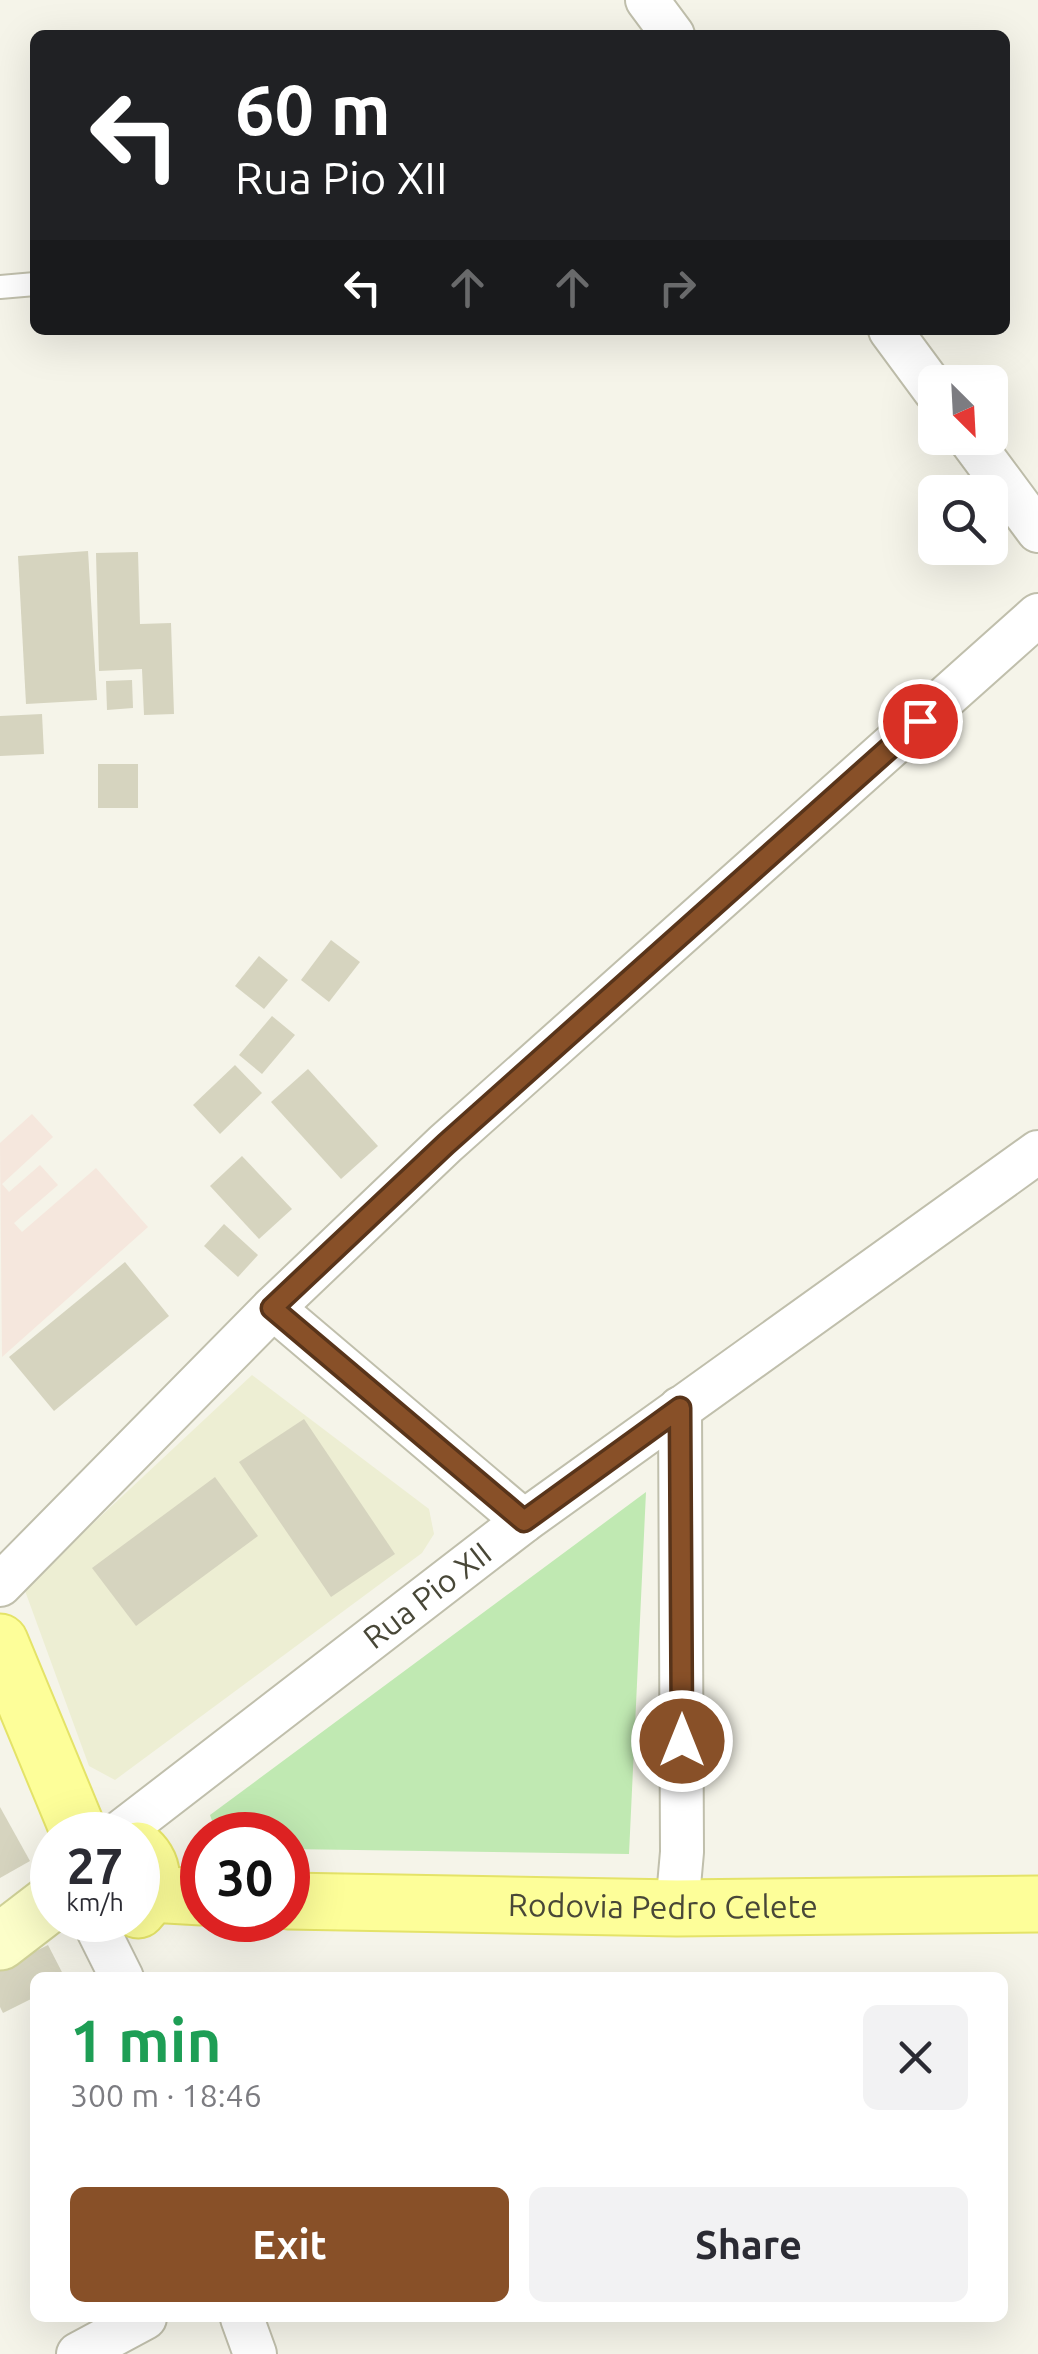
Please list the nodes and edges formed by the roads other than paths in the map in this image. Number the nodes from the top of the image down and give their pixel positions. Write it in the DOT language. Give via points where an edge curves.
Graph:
graph roads {
  1 [pos="647,0"];
  2 [pos="669,30"];
  3 [pos="30,284"];
  4 [pos="0,287"];
  5 [pos="894,335"];
  6 [pos="918,368"];
  7 [pos="982,455"];
  8 [pos="1038,531"];
  9 [pos="1038,615"];
  10 [pos="1038,1152"];
  11 [pos="272,1308"];
  12 [pos="680,1408"];
  13 [pos="524,1521"];
  14 [pos="0,1585"];
  15 [pos="0,1642"];
  16 [pos="0,1713"];
  17 [pos="45,1812"];
  18 [pos="70,1812"];
  19 [pos="147,1812"];
  20 [pos="310,1901"];
  21 [pos="1038,1904"];
  22 [pos="677,1908"];
  23 [pos="30,1919"];
  24 [pos="0,1942"];
  25 [pos="104,1942"];
  26 [pos="144,1942"];
  27 [pos="119,1972"];
  28 [pos="139,1972"];
  29 [pos="138,2322"];
  30 [pos="243,2322"];
  31 [pos="78,2354"];
  32 [pos="255,2354"];
  1 -- 2 [label="street"];
  3 -- 4 [label="lane"];
  5 -- 6 [label="street"];
  7 -- 8 [label="street"];
  9 -- 11 [label="street"];
  10 -- 12 [label="street, Rua Pio XII"];
  11 -- 13 [label="street"];
  11 -- 14 [label="street"];
  12 -- 13 [label="street, Rua Pio XII"];
  12 -- 22 [label="street"];
  13 -- 19 [label="street, Rua Pio XII"];
  15 -- 18 [label="main road"];
  16 -- 17 [label="main road"];
  20 -- 22 [label="main road, Rodovia Pedro Celete"];
  21 -- 22 [label="main road, Rodovia Pedro Celete"];
  23 -- 24 [label="street"];
  25 -- 27 [label="street"];
  26 -- 28 [label="street"];
  29 -- 31 [label="street"];
  30 -- 32 [label="street"];
}
